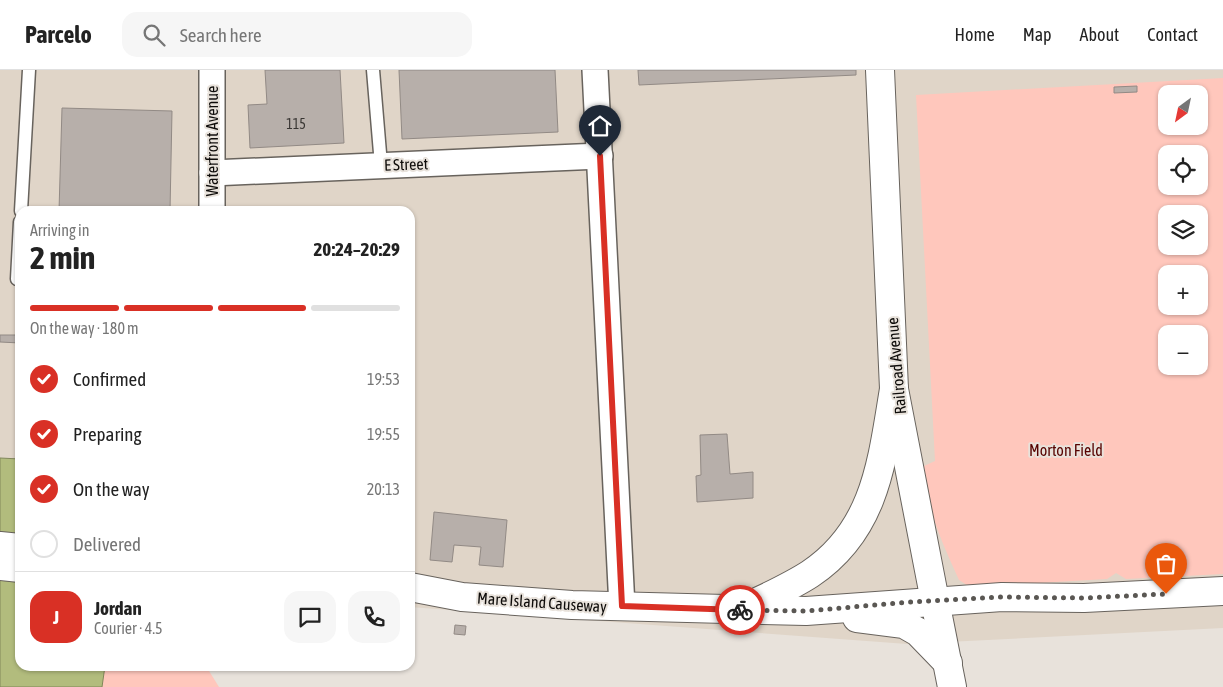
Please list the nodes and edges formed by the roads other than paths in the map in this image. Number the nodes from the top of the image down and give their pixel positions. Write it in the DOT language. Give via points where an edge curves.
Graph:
graph roads {
  1 [pos="29,70"];
  2 [pos="212,70"];
  3 [pos="373,70"];
  4 [pos="596,70"];
  5 [pos="880,70"];
  6 [pos="600,156"];
  7 [pos="381,165"];
  8 [pos="212,173"];
  9 [pos="21,206"];
  10 [pos="212,206"];
  11 [pos="894,389"];
  12 [pos="0,546"];
  13 [pos="15,548"];
  14 [pos="0,566"];
  15 [pos="15,568"];
  16 [pos="415,588"];
  17 [pos="1223,591"];
  18 [pos="462,597"];
  19 [pos="415,599"];
  20 [pos="935,601"];
  21 [pos="622,606"];
  22 [pos="742,610"];
  23 [pos="806,611"];
  24 [pos="950,675"];
  1 -- 9 [label="lane"];
  2 -- 8 [label="street, Waterfront Avenue"];
  3 -- 7 [label="lane"];
  4 -- 6 [label="street"];
  5 -- 11 [label="main road, Railroad Avenue"];
  6 -- 7 [label="street, E Street"];
  6 -- 21 [label="street"];
  7 -- 8 [label="street, E Street"];
  8 -- 10 [label="street, Waterfront Avenue"];
  11 -- 20 [label="main road, Railroad Avenue"];
  11 -- 22 [label="main road" via="879,476 868,508 853,533 810,574"];
  12 -- 13 [label="main road"];
  14 -- 15 [label="main road"];
  16 -- 18 [label="main road, Mare Island Causeway"];
  17 -- 20 [label="main road"];
  18 -- 19 [label="main road, Mare Island Causeway"];
  18 -- 21 [label="main road, Mare Island Causeway"];
  20 -- 23 [label="main road"];
  20 -- 24 [label="main road, Railroad Avenue"];
  21 -- 22 [label="main road, Mare Island Causeway"];
  22 -- 23 [label="main road, Mare Island Causeway"];
  23 -- 24 [label="main road" via="904,624 918,632"];
}
